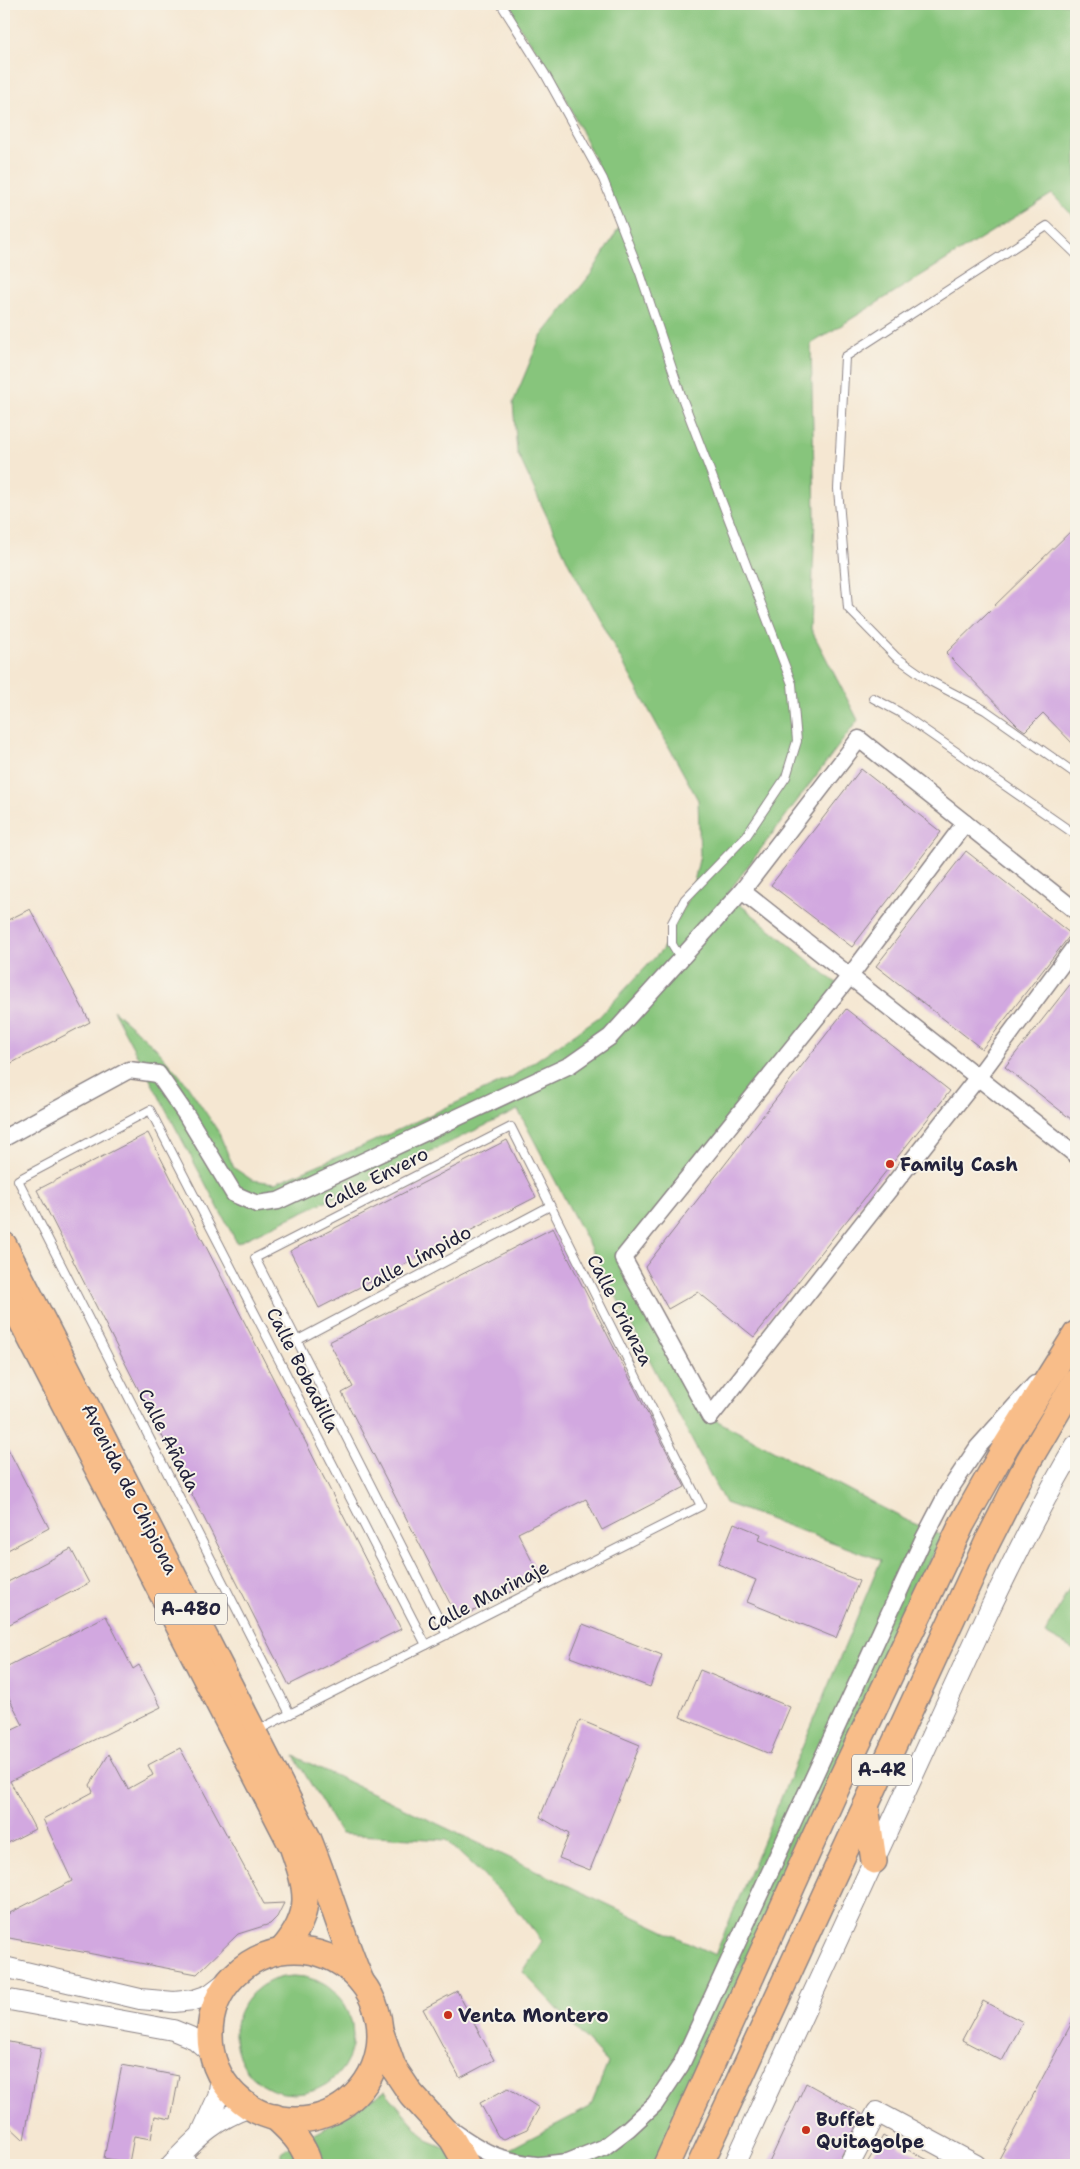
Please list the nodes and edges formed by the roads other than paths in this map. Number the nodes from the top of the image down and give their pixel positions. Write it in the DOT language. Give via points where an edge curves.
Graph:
graph roads {
  1 [pos="502,4"];
  2 [pos="1076,254"];
  3 [pos="873,698"];
  4 [pos="1076,774"];
  5 [pos="965,823"];
  6 [pos="1076,835"];
  7 [pos="742,892"];
  8 [pos="1076,911"];
  9 [pos="1076,945"];
  10 [pos="681,959"];
  11 [pos="850,976"];
  12 [pos="978,1077"];
  13 [pos="511,1128"];
  14 [pos="4,1138"];
  15 [pos="1073,1154"];
  16 [pos="18,1180"];
  17 [pos="550,1206"];
  18 [pos="4,1245"];
  19 [pos="255,1258"];
  20 [pos="4,1287"];
  21 [pos="1076,1334"];
  22 [pos="296,1341"];
  23 [pos="1062,1355"];
  24 [pos="1076,1380"];
  25 [pos="1076,1445"];
  26 [pos="701,1506"];
  27 [pos="447,1635"];
  28 [pos="426,1645"];
  29 [pos="290,1714"];
  30 [pos="254,1732"];
  31 [pos="866,1806"];
  32 [pos="874,1861"];
  33 [pos="282,1950"];
  34 [pos="4,1967"];
  35 [pos="230,1979"];
  36 [pos="361,1981"];
  37 [pos="4,1999"];
  38 [pos="380,2029"];
  39 [pos="212,2054"];
  40 [pos="221,2077"];
  41 [pos="250,2107"];
  42 [pos="274,2117"];
  43 [pos="434,2117"];
  44 [pos="202,2132"];
  45 [pos="184,2161"];
  46 [pos="309,2165"];
  47 [pos="467,2165"];
  48 [pos="538,2165"];
  49 [pos="666,2165"];
  50 [pos="700,2165"];
  51 [pos="734,2165"];
  52 [pos="849,2165"];
  53 [pos="976,2165"];
  1 -- 10 [label="lane" via="603,179 640,273 681,395 792,684 797,741 786,777 747,835 685,899 672,923 672,944"];
  2 -- 4 [label="lane" via="1047,226 845,358 838,489 848,608 896,657 930,681 985,710"];
  3 -- 6 [label="lane" via="899,712"];
  5 -- 7 [label="street" via="859,739"];
  5 -- 8 [label="street"];
  5 -- 11 [label="street"];
  7 -- 10 [label="street"];
  7 -- 11 [label="street"];
  9 -- 12 [label="street"];
  10 -- 14 [label="street" via="610,1037 570,1065 278,1201 257,1204 234,1194 158,1074 129,1070"];
  11 -- 12 [label="street"];
  11 -- 12 [label="street" via="623,1258 710,1416"];
  12 -- 15 [label="street"];
  13 -- 17 [label="lane, Calle Crianza"];
  13 -- 19 [label="lane, Calle Envero"];
  16 -- 28 [label="lane, Calle Bobadilla" via="150,1110"];
  16 -- 29 [label="lane, Calle Añada"];
  17 -- 22 [label="lane, Calle Límpido"];
  17 -- 26 [label="lane, Calle Crianza"];
  18 -- 30 [label="main road, Avenida de Chipiona / A-480"];
  19 -- 22 [label="lane, Calle Bobadilla"];
  20 -- 33 [label="main road, Avenida de Chipiona / A-480" via="292,1846 304,1883 304,1912 295,1935"];
  21 -- 23 [label="main road, A-4R"];
  22 -- 27 [label="lane, Calle Bobadilla"];
  23 -- 48 [label="street" via="978,1447 948,1492 681,2065 655,2104 603,2148 568,2162"];
  23 -- 49 [label="main road, A-4R" via="962,1524 839,1783"];
  24 -- 31 [label="main road, A-4R" via="1028,1460 986,1543"];
  25 -- 32 [label="street" via="1018,1551"];
  26 -- 27 [label="lane, Calle Marinaje"];
  27 -- 28 [label="lane, Calle Marinaje"];
  28 -- 29 [label="lane, Calle Marinaje"];
  29 -- 30 [label="lane, Calle Marinaje"];
  30 -- 36 [label="main road, Avenida de Chipiona / A-480" via="309,1840"];
  31 -- 32 [label="main road"];
  31 -- 50 [label="main road, A-4R"];
  32 -- 51 [label="street"];
  33 -- 35 [label="main road" via="263,1955 245,1965"];
  33 -- 36 [label="main road" via="326,1955"];
  34 -- 35 [label="street" via="140,1999 174,2002 209,1995"];
  35 -- 39 [label="main road" via="212,2014"];
  36 -- 38 [label="main road" via="374,2003"];
  37 -- 39 [label="street" via="173,2030 195,2038"];
  38 -- 42 [label="main road" via="379,2051 371,2073 341,2107 320,2116 297,2120"];
  38 -- 43 [label="main road" via="393,2067 411,2094"];
  39 -- 40 [label="main road"];
  40 -- 41 [label="main road"];
  40 -- 44 [label="street" via="218,2097"];
  41 -- 42 [label="main road"];
  41 -- 44 [label="street" via="232,2113"];
  42 -- 46 [label="main road" via="294,2134"];
  43 -- 47 [label="main road"];
  43 -- 48 [label="street" via="481,2151 510,2162"];
  44 -- 45 [label="street"];
  52 -- 53 [label="street" via="877,2112"];
}
